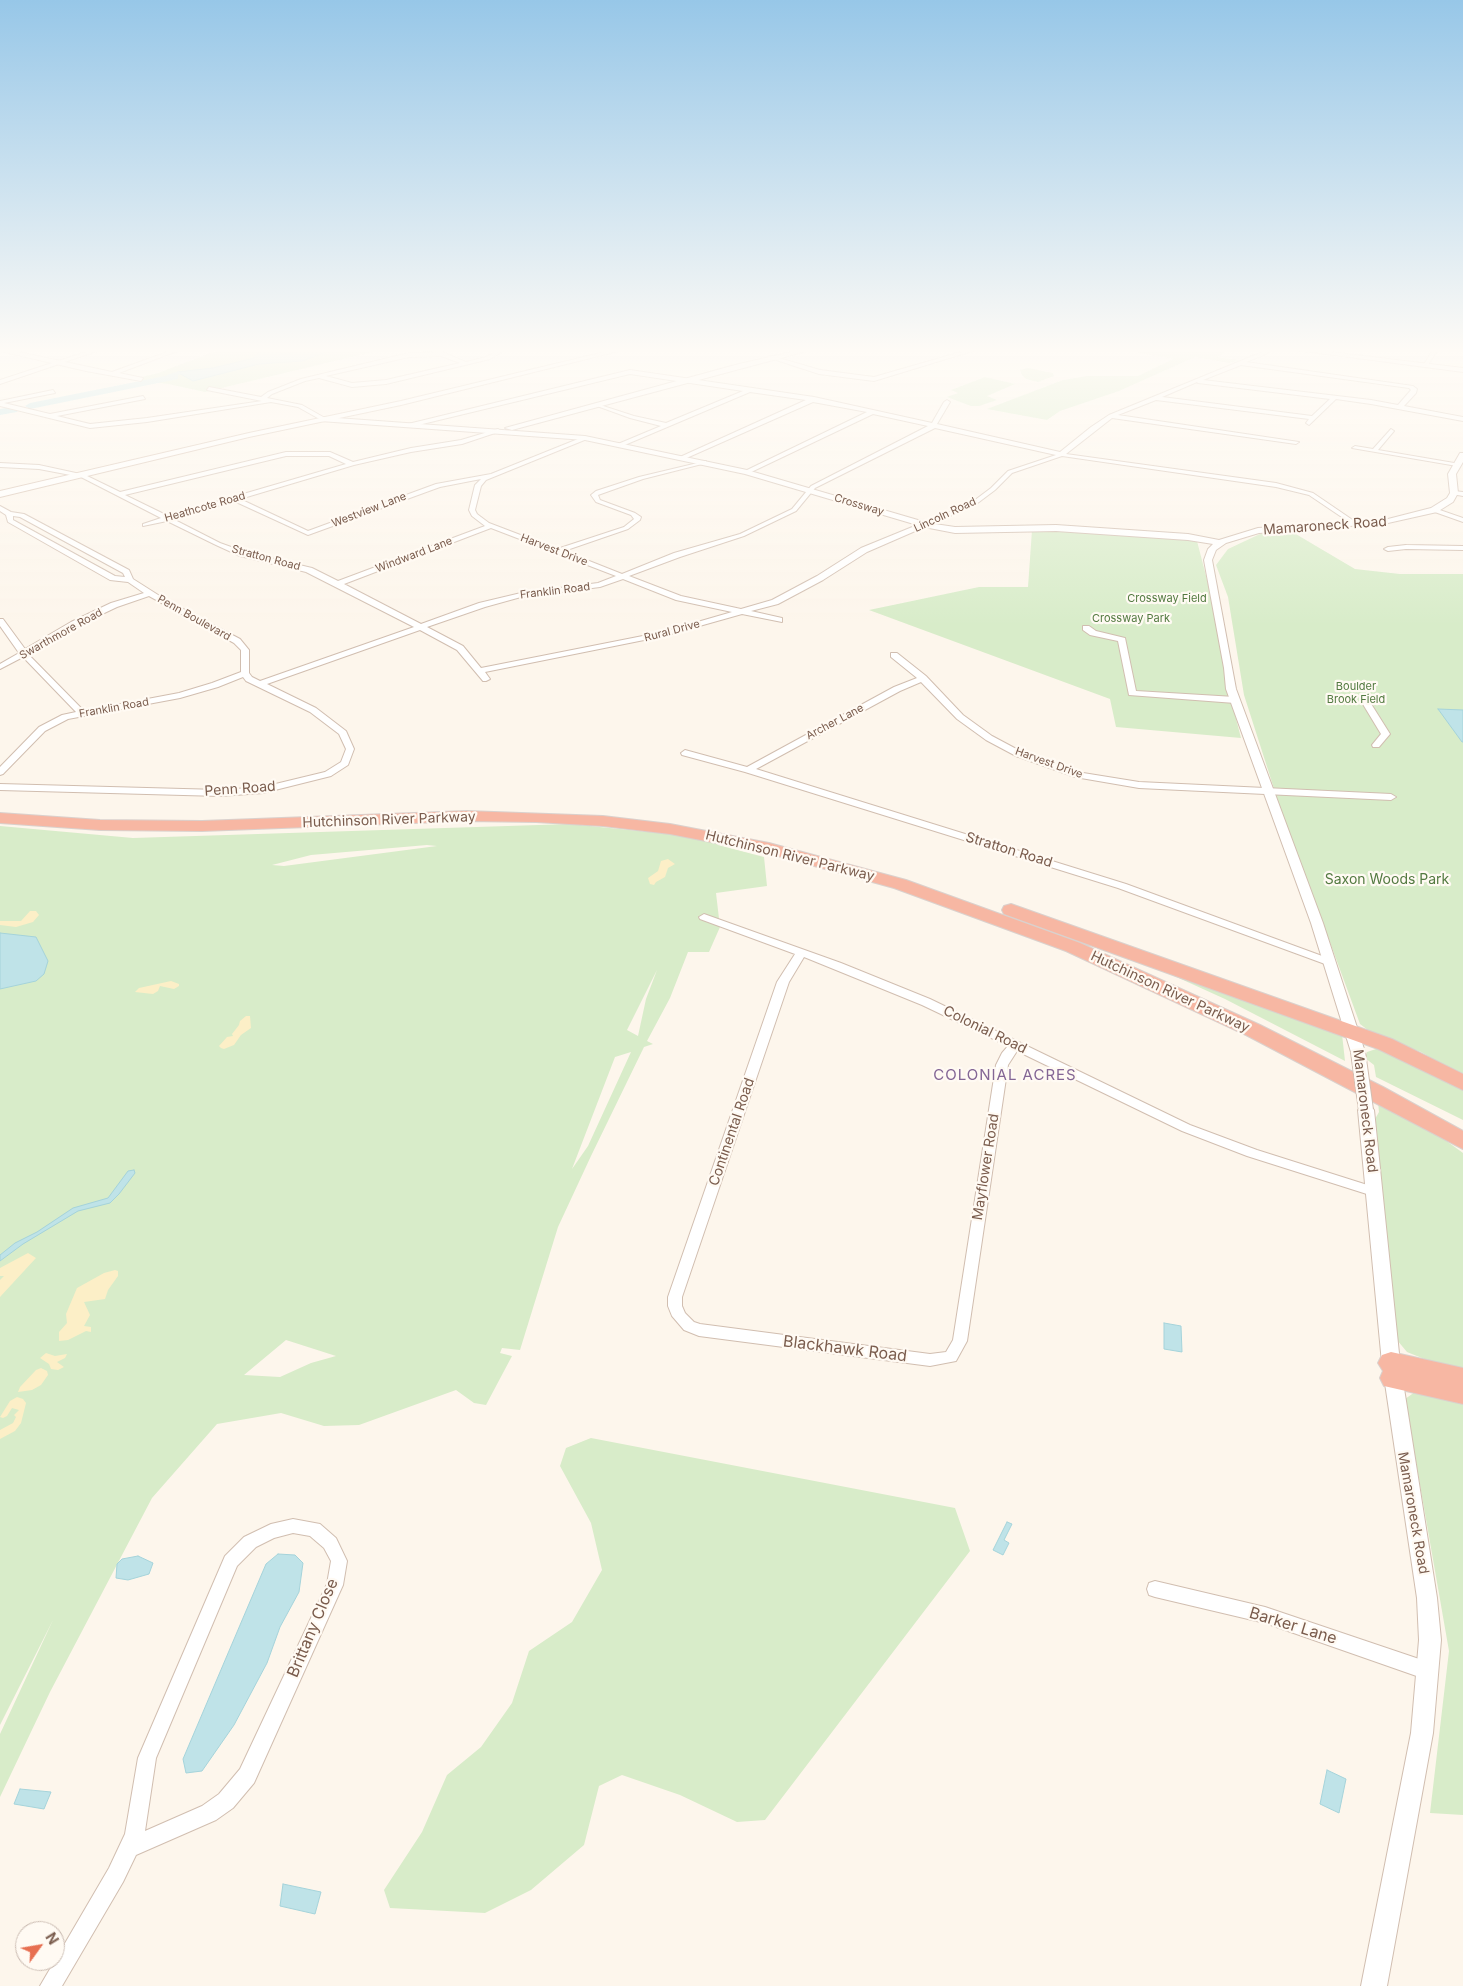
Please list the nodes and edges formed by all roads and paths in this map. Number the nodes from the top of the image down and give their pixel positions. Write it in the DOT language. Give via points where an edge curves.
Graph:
graph roads {
  1 [pos="229,441"];
  2 [pos="466,441"];
  3 [pos="578,441"];
  4 [pos="598,441"];
  5 [pos="630,441"];
  6 [pos="721,441"];
  7 [pos="812,441"];
  8 [pos="905,441"];
  9 [pos="997,441"];
  10 [pos="1078,441"];
  11 [pos="1287,441"];
  12 [pos="1383,441"];
  13 [pos="1296,442"];
  14 [pos="620,445"];
  15 [pos="1355,448"];
  16 [pos="1374,451"];
  17 [pos="1060,455"];
  18 [pos="1463,455"];
  19 [pos="682,458"];
  20 [pos="704,462"];
  21 [pos="0,464"];
  22 [pos="352,464"];
  23 [pos="1457,464"];
  24 [pos="115,467"];
  25 [pos="64,471"];
  26 [pos="747,472"];
  27 [pos="81,475"];
  28 [pos="490,475"];
  29 [pos="810,490"];
  30 [pos="0,494"];
  31 [pos="120,494"];
  32 [pos="1459,494"];
  33 [pos="235,499"];
  34 [pos="0,508"];
  35 [pos="1434,510"];
  36 [pos="9,514"];
  37 [pos="166,518"];
  38 [pos="1463,520"];
  39 [pos="1354,523"];
  40 [pos="145,524"];
  41 [pos="927,525"];
  42 [pos="490,526"];
  43 [pos="56,534"];
  44 [pos="1244,534"];
  45 [pos="1188,537"];
  46 [pos="42,538"];
  47 [pos="1220,543"];
  48 [pos="1463,548"];
  49 [pos="1388,549"];
  50 [pos="557,551"];
  51 [pos="91,553"];
  52 [pos="76,557"];
  53 [pos="852,557"];
  54 [pos="1208,560"];
  55 [pos="623,577"];
  56 [pos="130,580"];
  57 [pos="338,584"];
  58 [pos="151,594"];
  59 [pos="738,613"];
  60 [pos="779,620"];
  61 [pos="0,621"];
  62 [pos="420,627"];
  63 [pos="1086,628"];
  64 [pos="24,654"];
  65 [pos="894,655"];
  66 [pos="0,667"];
  67 [pos="480,671"];
  68 [pos="245,673"];
  69 [pos="923,678"];
  70 [pos="486,679"];
  71 [pos="260,684"];
  72 [pos="1235,700"];
  73 [pos="1365,701"];
  74 [pos="81,713"];
  75 [pos="1376,745"];
  76 [pos="685,753"];
  77 [pos="748,770"];
  78 [pos="0,772"];
  79 [pos="0,787"];
  80 [pos="1268,793"];
  81 [pos="1390,797"];
  82 [pos="0,811"];
  83 [pos="0,819"];
  84 [pos="960,896"];
  85 [pos="704,917"];
  86 [pos="802,952"];
  87 [pos="1329,962"];
  88 [pos="1356,1042"];
  89 [pos="1016,1045"];
  90 [pos="1463,1083"];
  91 [pos="1366,1110"];
  92 [pos="1459,1136"];
  93 [pos="1375,1192"];
  94 [pos="967,1295"];
  95 [pos="679,1316"];
  96 [pos="1392,1371"];
  97 [pos="1463,1378"];
  98 [pos="1463,1393"];
  99 [pos="1155,1589"];
  100 [pos="1428,1671"];
  101 [pos="129,1848"];
  102 [pos="50,1986"];
  103 [pos="1374,1986"];
  1 -- 24 [label="main road"];
  2 -- 22 [label="street, Heathcote Road"];
  3 -- 28 [label="street"];
  4 -- 14 [label="street, Crossway"];
  5 -- 14 [label="street"];
  6 -- 19 [label="street"];
  7 -- 26 [label="street"];
  8 -- 29 [label="street"];
  9 -- 17 [label="street"];
  10 -- 17 [label="street, Lincoln Road"];
  11 -- 13 [label="street"];
  12 -- 16 [label="street"];
  14 -- 19 [label="street, Crossway"];
  15 -- 16 [label="street"];
  16 -- 23 [label="street"];
  17 -- 39 [label="street" via="1247,480 1307,492"];
  17 -- 41 [label="street, Lincoln Road" via="1010,472 973,504"];
  18 -- 23 [label="street, Mamaroneck Road"];
  19 -- 20 [label="street, Crossway"];
  20 -- 26 [label="street, Crossway"];
  20 -- 50 [label="street" via="598,492 594,495 598,501 633,514 638,520 626,528"];
  21 -- 25 [label="street, Stratton Road"];
  22 -- 31 [label="street" via="330,454 286,454"];
  22 -- 33 [label="street, Heathcote Road"];
  23 -- 32 [label="street, Mamaroneck Road" via="1452,474"];
  24 -- 25 [label="main road"];
  24 -- 27 [label="main road"];
  25 -- 27 [label="street, Stratton Road"];
  26 -- 29 [label="street, Crossway"];
  27 -- 30 [label="main road"];
  27 -- 31 [label="street, Stratton Road"];
  28 -- 33 [label="street, Westview Lane" via="438,485 308,533"];
  28 -- 42 [label="street, Harvest Drive" via="478,485 472,510 478,519"];
  29 -- 41 [label="street, Crossway"];
  29 -- 55 [label="street, Franklin Road" via="794,510 742,536 677,555"];
  31 -- 37 [label="street, Stratton Road"];
  32 -- 35 [label="street, Mamaroneck Road"];
  33 -- 37 [label="street, Heathcote Road"];
  34 -- 36 [label="street, Penn Boulevard"];
  35 -- 38 [label="street"];
  35 -- 39 [label="street, Mamaroneck Road" via="1398,520"];
  36 -- 43 [label="street, Penn Boulevard" via="22,515"];
  36 -- 46 [label="street, Penn Boulevard" via="10,520"];
  37 -- 40 [label="street, Heathcote Road"];
  37 -- 57 [label="street, Stratton Road" via="235,552 298,566"];
  39 -- 44 [label="street, Mamaroneck Road" via="1285,527"];
  41 -- 45 [label="street, Crossway" via="955,530 1056,528"];
  41 -- 53 [label="street, Lincoln Road"];
  42 -- 50 [label="street, Harvest Drive"];
  42 -- 57 [label="street, Windward Lane"];
  43 -- 46 [label="street"];
  43 -- 51 [label="street, Penn Boulevard"];
  44 -- 45 [label="street"];
  44 -- 47 [label="street, Mamaroneck Road"];
  45 -- 47 [label="street, Crossway"];
  45 -- 54 [label="street" via="1204,546"];
  46 -- 52 [label="street, Penn Boulevard"];
  47 -- 54 [label="street" via="1212,549"];
  48 -- 49 [label="street"];
  50 -- 55 [label="street, Harvest Drive"];
  51 -- 52 [label="street"];
  51 -- 56 [label="street, Penn Boulevard" via="126,572"];
  52 -- 56 [label="street, Penn Boulevard" via="113,578"];
  53 -- 59 [label="street, Rural Drive" via="775,602"];
  54 -- 72 [label="street, Mamaroneck Road"];
  55 -- 59 [label="street, Harvest Drive" via="679,598"];
  55 -- 62 [label="street, Franklin Road" via="587,588 536,592 502,599"];
  56 -- 58 [label="street, Penn Boulevard"];
  57 -- 62 [label="street, Stratton Road"];
  58 -- 64 [label="street, Swarthmore Road" via="114,605 82,620"];
  58 -- 68 [label="street, Penn Boulevard" via="237,641 245,650"];
  59 -- 60 [label="street, Harvest Drive"];
  59 -- 67 [label="street, Rural Drive" via="636,640"];
  61 -- 64 [label="street"];
  62 -- 67 [label="street, Stratton Road" via="460,648"];
  62 -- 71 [label="street, Franklin Road"];
  63 -- 72 [label="street" via="1093,634 1122,640 1132,694"];
  64 -- 66 [label="street, Swarthmore Road"];
  64 -- 74 [label="street"];
  65 -- 69 [label="street, Harvest Drive"];
  67 -- 70 [label="street, Stratton Road"];
  68 -- 71 [label="street"];
  68 -- 74 [label="street, Franklin Road" via="180,695"];
  69 -- 77 [label="street, Archer Lane"];
  69 -- 80 [label="street, Harvest Drive" via="960,717 988,738 1018,754 1075,774 1139,785"];
  71 -- 79 [label="street, Penn Road" via="313,710 343,734 350,749 345,763 328,774 300,782 263,790 220,793"];
  72 -- 80 [label="street, Mamaroneck Road"];
  73 -- 75 [label="street" via="1386,734"];
  74 -- 78 [label="street, Franklin Road" via="42,729"];
  76 -- 77 [label="street, Stratton Road"];
  77 -- 87 [label="street, Stratton Road" via="1122,886"];
  80 -- 81 [label="street, Harvest Drive"];
  80 -- 87 [label="street, Mamaroneck Road"];
  82 -- 84 [label="highway, Hutchinson River Parkway" via="175,820 481,810 608,815 709,829 792,847"];
  83 -- 92 [label="highway, Hutchinson River Parkway" via="226,826 467,816 536,817 670,829 769,848 934,895 1091,955 1253,1030"];
  84 -- 88 [label="highway" via="1026,914"];
  84 -- 92 [label="highway, Hutchinson River Parkway" via="1063,935 1184,987 1321,1054"];
  85 -- 86 [label="street, Colonial Road"];
  86 -- 89 [label="street, Colonial Road" via="926,1002"];
  86 -- 95 [label="street, Continental Road" via="784,982 677,1292 675,1306"];
  87 -- 88 [label="street, Mamaroneck Road"];
  88 -- 90 [label="highway" via="1412,1056"];
  88 -- 91 [label="street, Mamaroneck Road, bridge"];
  89 -- 93 [label="street, Colonial Road" via="1186,1128 1252,1153"];
  89 -- 94 [label="street, Mayflower Road" via="1002,1065"];
  91 -- 93 [label="street, Mamaroneck Road"];
  93 -- 96 [label="street, Mamaroneck Road"];
  94 -- 95 [label="street, Blackhawk Road" via="955,1353 943,1359 930,1360 699,1330"];
  96 -- 97 [label="highway"];
  96 -- 98 [label="highway"];
  96 -- 100 [label="street, Mamaroneck Road" via="1428,1598"];
  99 -- 100 [label="street, Barker Lane" via="1265,1615"];
  100 -- 103 [label="street, Mamaroneck Road" via="1422,1733"];
  101 -- 101 [label="street, Brittany Close" via="135,1834 147,1758 232,1561 250,1542 271,1530 293,1526 314,1529 330,1543 339,1561 335,1585 247,1776 226,1801 209,1814"];
  101 -- 102 [label="street, Brittany Close"];
}
